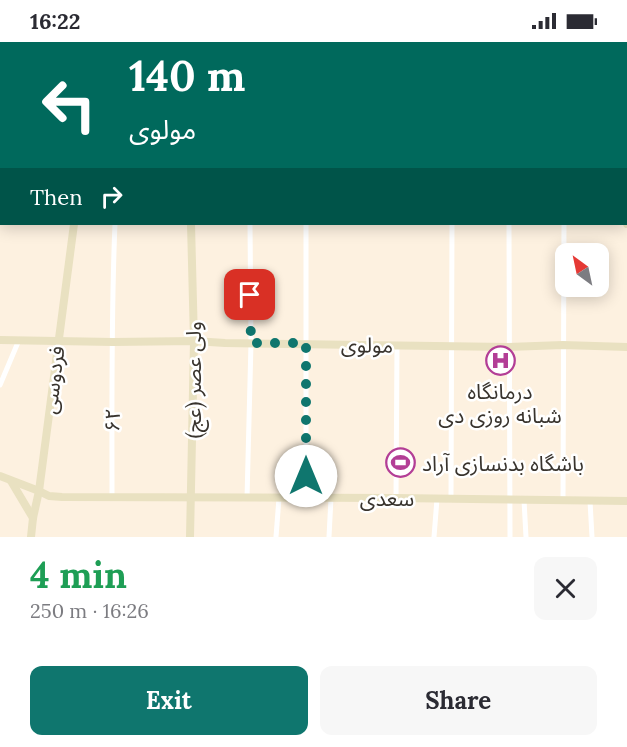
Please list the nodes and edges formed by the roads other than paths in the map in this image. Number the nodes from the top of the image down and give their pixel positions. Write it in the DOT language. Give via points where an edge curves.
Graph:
graph roads {
  1 [pos="74,225"];
  2 [pos="115,225"];
  3 [pos="191,225"];
  4 [pos="250,225"];
  5 [pos="306,225"];
  6 [pos="452,225"];
  7 [pos="509,225"];
  8 [pos="564,225"];
  9 [pos="0,340"];
  10 [pos="19,340"];
  11 [pos="194,341"];
  12 [pos="58,342"];
  13 [pos="113,342"];
  14 [pos="251,343"];
  15 [pos="306,343"];
  16 [pos="397,345"];
  17 [pos="563,345"];
  18 [pos="451,346"];
  19 [pos="508,347"];
  20 [pos="627,347"];
  21 [pos="0,385"];
  22 [pos="0,476"];
  23 [pos="11,481"];
  24 [pos="39,491"];
  25 [pos="112,497"];
  26 [pos="191,498"];
  27 [pos="247,498"];
  28 [pos="279,498"];
  29 [pos="306,498"];
  30 [pos="331,498"];
  31 [pos="396,498"];
  32 [pos="437,499"];
  33 [pos="451,500"];
  34 [pos="510,500"];
  35 [pos="524,500"];
  36 [pos="563,500"];
  37 [pos="590,501"];
  38 [pos="627,501"];
  39 [pos="33,518"];
  40 [pos="31,537"];
  41 [pos="190,537"];
  42 [pos="276,537"];
  43 [pos="329,537"];
  44 [pos="434,537"];
  45 [pos="510,537"];
  46 [pos="525,537"];
  47 [pos="591,537"];
  1 -- 12 [label="main road, فردوسی"];
  2 -- 13 [label="street, ۶۲"];
  3 -- 11 [label="main road, ولی عصر (عج)"];
  4 -- 14 [label="street"];
  5 -- 15 [label="street"];
  6 -- 18 [label="street"];
  7 -- 19 [label="street"];
  8 -- 17 [label="street"];
  9 -- 10 [label="main road, مولوی"];
  10 -- 12 [label="main road, مولوی"];
  10 -- 21 [label="street"];
  11 -- 13 [label="main road, مولوی"];
  11 -- 14 [label="main road, مولوی"];
  11 -- 26 [label="main road, ولی عصر (عج)"];
  12 -- 13 [label="main road, مولوی"];
  12 -- 24 [label="main road, فردوسی"];
  13 -- 25 [label="street, ۶۲"];
  14 -- 15 [label="main road, مولوی"];
  14 -- 27 [label="street"];
  15 -- 16 [label="main road, مولوی"];
  15 -- 29 [label="street"];
  16 -- 18 [label="main road, مولوی"];
  16 -- 31 [label="street"];
  17 -- 19 [label="main road, مولوی"];
  17 -- 20 [label="main road, مولوی"];
  17 -- 36 [label="street"];
  18 -- 19 [label="main road, مولوی"];
  18 -- 33 [label="street"];
  19 -- 34 [label="street"];
  22 -- 23 [label="main road, سعدی"];
  23 -- 24 [label="main road, سعدی"];
  23 -- 39 [label="main road"];
  24 -- 25 [label="main road, سعدی" via="50,496"];
  24 -- 39 [label="main road, فردوسی"];
  25 -- 26 [label="main road, سعدی"];
  26 -- 27 [label="main road, سعدی"];
  26 -- 41 [label="main road, ولی عصر (عج)"];
  27 -- 28 [label="main road, سعدی"];
  28 -- 29 [label="main road, سعدی"];
  28 -- 42 [label="street"];
  29 -- 30 [label="main road, سعدی"];
  30 -- 31 [label="main road, سعدی"];
  30 -- 43 [label="street"];
  31 -- 32 [label="main road, سعدی"];
  32 -- 33 [label="main road, سعدی"];
  32 -- 44 [label="street"];
  33 -- 34 [label="main road, سعدی"];
  34 -- 35 [label="main road, سعدی"];
  34 -- 45 [label="street"];
  35 -- 36 [label="main road, سعدی"];
  35 -- 46 [label="street"];
  36 -- 37 [label="main road, سعدی"];
  37 -- 38 [label="main road, سعدی"];
  37 -- 47 [label="street"];
  39 -- 40 [label="main road, فردوسی"];
}
